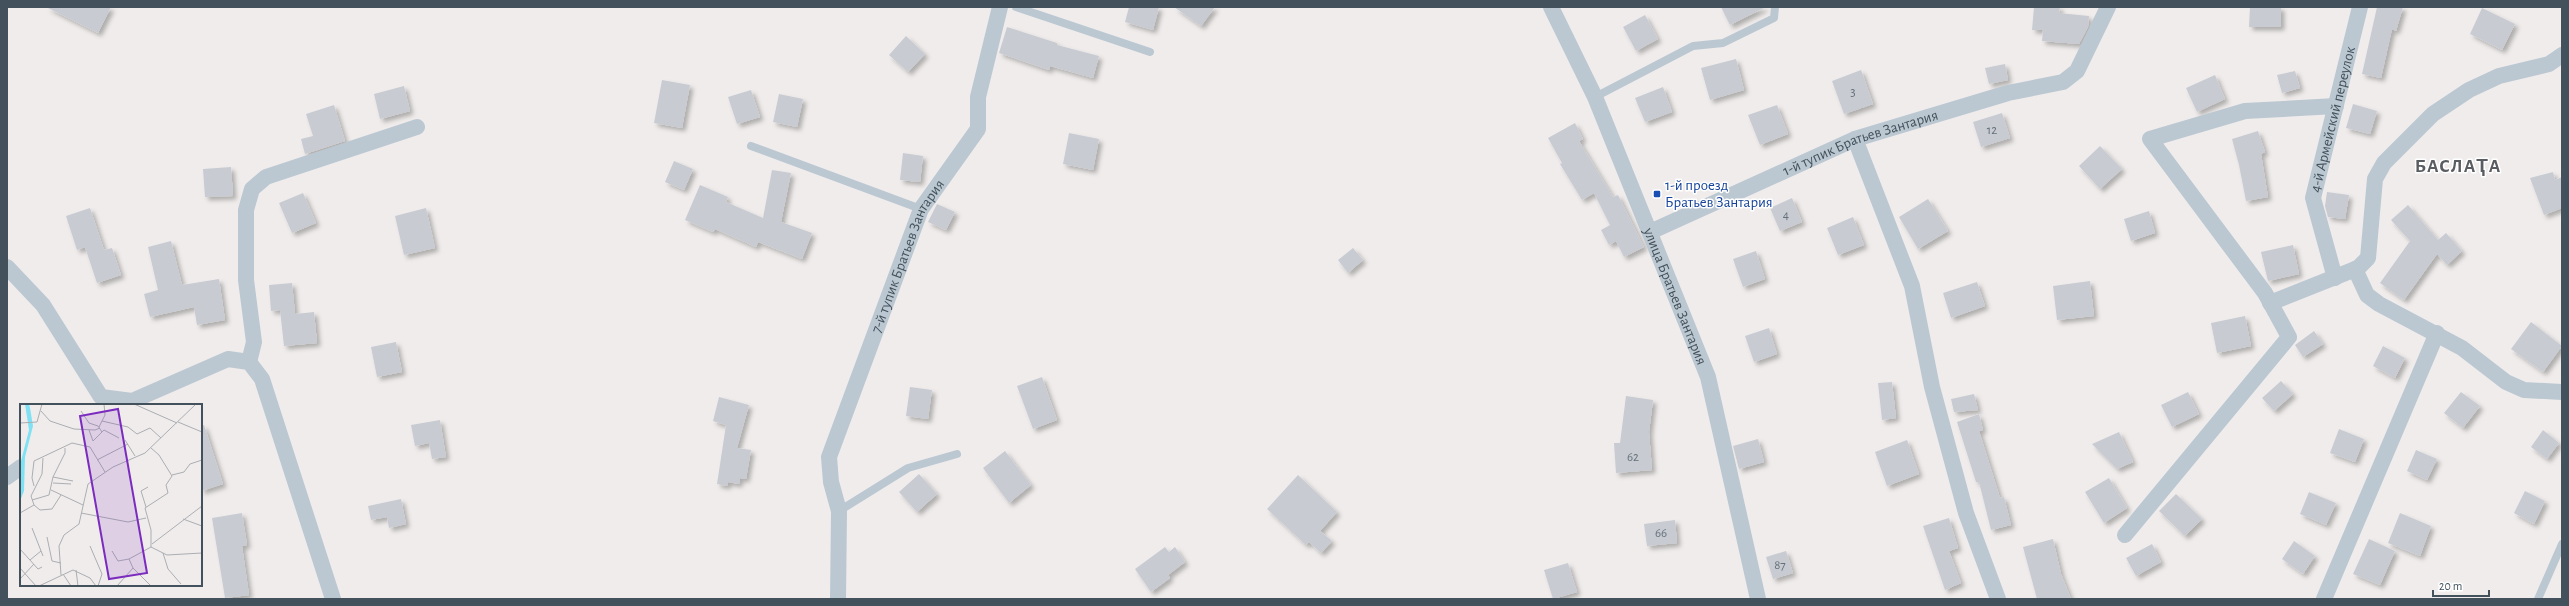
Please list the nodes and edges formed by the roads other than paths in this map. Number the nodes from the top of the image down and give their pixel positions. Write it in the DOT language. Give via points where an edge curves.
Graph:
graph roads {
  1 [pos="1000,7"];
  2 [pos="1016,7"];
  3 [pos="1551,7"];
  4 [pos="1775,7"];
  5 [pos="2108,7"];
  6 [pos="2360,7"];
  7 [pos="1150,52"];
  8 [pos="2562,55"];
  9 [pos="1595,97"];
  10 [pos="2336,106"];
  11 [pos="417,127"];
  12 [pos="1855,139"];
  13 [pos="750,146"];
  14 [pos="921,209"];
  15 [pos="1650,232"];
  16 [pos="7,267"];
  17 [pos="2355,269"];
  18 [pos="2335,278"];
  19 [pos="2270,303"];
  20 [pos="2437,334"];
  21 [pos="249,362"];
  22 [pos="2562,392"];
  23 [pos="97,401"];
  24 [pos="957,454"];
  25 [pos="20,468"];
  26 [pos="7,477"];
  27 [pos="839,512"];
  28 [pos="2125,535"];
  29 [pos="2562,544"];
  30 [pos="333,599"];
  31 [pos="838,599"];
  32 [pos="1758,599"];
  33 [pos="1998,599"];
  34 [pos="2324,599"];
  35 [pos="2538,599"];
  1 -- 14 [label="street, 7-й тупик Братьев Зантария" via="978,97 978,129"];
  2 -- 7 [label="lane"];
  3 -- 9 [label="street, улица Братьев Зантария"];
  4 -- 9 [label="lane" via="1774,18 1723,43 1693,46"];
  5 -- 12 [label="street, 1-й тупик Братьев Зантария" via="2077,71 2063,82 2008,93"];
  6 -- 10 [label="street, 4-й Армейский переулок"];
  8 -- 17 [label="street" via="2549,64 2499,76 2469,90 2433,114 2384,163 2375,179 2368,258"];
  9 -- 15 [label="street, улица Братьев Зантария"];
  10 -- 18 [label="street, 4-й Армейский переулок" via="2314,198"];
  10 -- 19 [label="street" via="2245,111 2150,139"];
  11 -- 21 [label="street" via="266,177 252,189 246,210 246,280 254,342"];
  12 -- 15 [label="street, 1-й тупик Братьев Зантария"];
  12 -- 33 [label="street" via="1912,286 1932,387 1966,513"];
  13 -- 14 [label="lane"];
  14 -- 27 [label="street, 7-й тупик Братьев Зантария" via="829,457 831,482"];
  15 -- 32 [label="street, улица Братьев Зантария" via="1708,377"];
  16 -- 23 [label="street" via="43,305"];
  17 -- 18 [label="street"];
  17 -- 20 [label="street" via="2367,296"];
  18 -- 19 [label="street"];
  19 -- 28 [label="street" via="2289,337"];
  20 -- 22 [label="street" via="2462,348 2506,382 2524,390"];
  20 -- 34 [label="street"];
  21 -- 23 [label="street" via="228,359 132,401"];
  21 -- 30 [label="street" via="262,379"];
  24 -- 27 [label="lane" via="908,468"];
  25 -- 26 [label="street"];
  27 -- 31 [label="street, 7-й тупик Братьев Зантария"];
  29 -- 35 [label="lane"];
}
